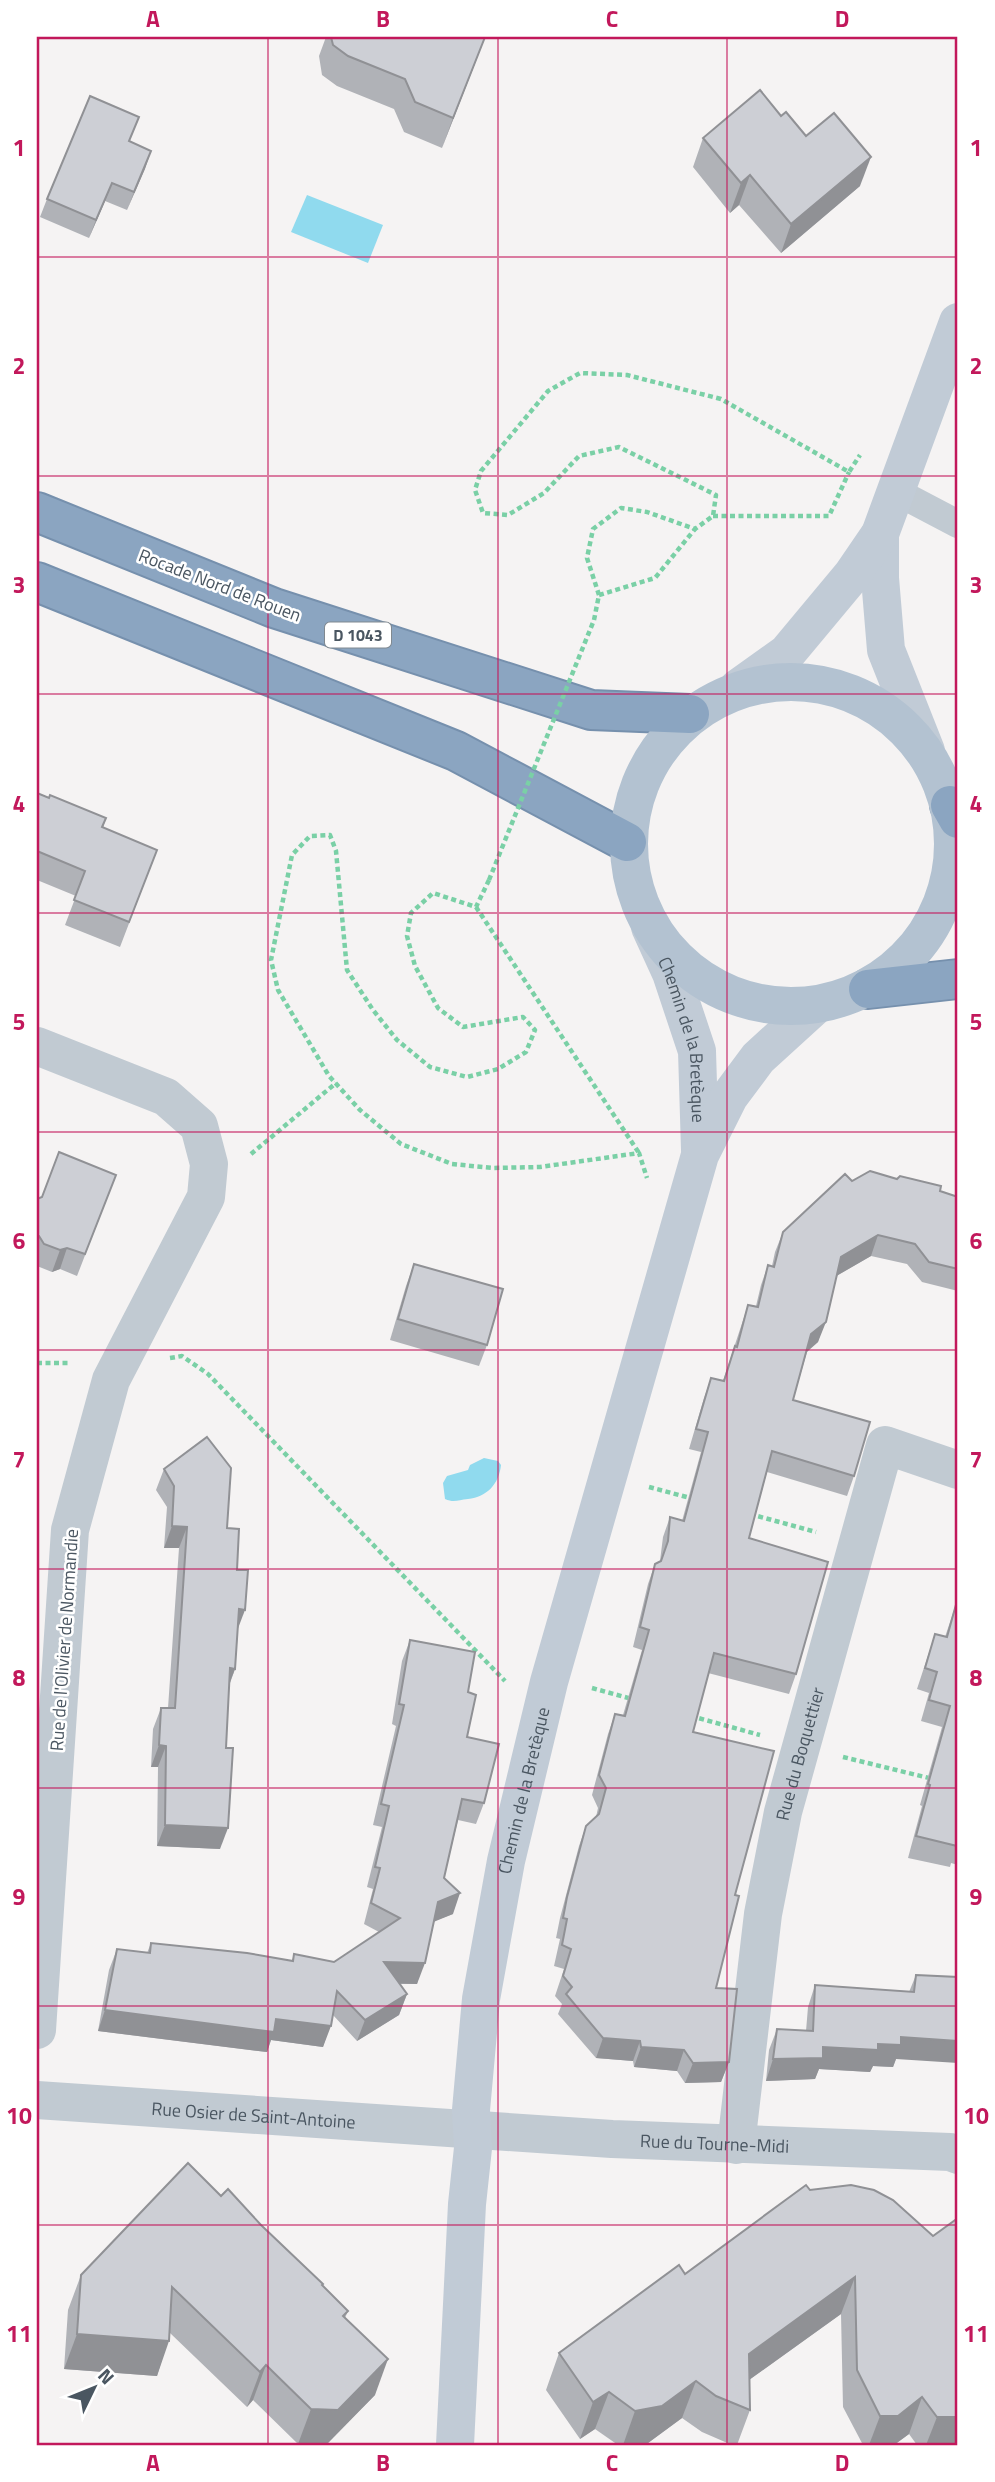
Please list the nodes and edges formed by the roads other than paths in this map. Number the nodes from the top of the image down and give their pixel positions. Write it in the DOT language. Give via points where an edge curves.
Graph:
graph roads {
  1 [pos="958,322"];
  2 [pos="894,491"];
  3 [pos="37,512"];
  4 [pos="958,524"];
  5 [pos="880,534"];
  6 [pos="37,582"];
  7 [pos="738,688"];
  8 [pos="690,714"];
  9 [pos="926,751"];
  10 [pos="954,812"];
  11 [pos="626,842"];
  12 [pos="650,927"];
  13 [pos="958,979"];
  14 [pos="868,989"];
  15 [pos="814,1007"];
  16 [pos="37,1046"];
  17 [pos="700,1155"];
  18 [pos="958,1470"];
  19 [pos="37,2030"];
  20 [pos="37,2100"];
  21 [pos="471,2129"];
  22 [pos="736,2145"];
  23 [pos="958,2155"];
  24 [pos="455,2445"];
  1 -- 2 [label="street"];
  2 -- 4 [label="lane"];
  2 -- 5 [label="street"];
  3 -- 8 [label="highway, Rocade Nord de Rouen / D 1043" via="274,608 591,710"];
  5 -- 7 [label="street" via="787,653"];
  5 -- 9 [label="street" via="886,650"];
  6 -- 11 [label="highway" via="456,751"];
  7 -- 8 [label="main road"];
  7 -- 9 [label="main road" via="790,680 843,688 889,712"];
  8 -- 11 [label="main road" via="644,771"];
  9 -- 10 [label="main road"];
  10 -- 14 [label="main road" via="954,859 941,912 911,956"];
  11 -- 12 [label="main road" via="632,886"];
  12 -- 15 [label="main road" via="692,975 750,1003"];
  12 -- 17 [label="street, Chemin de la Bretèque" via="671,972 697,1051"];
  13 -- 14 [label="highway"];
  14 -- 15 [label="main road"];
  15 -- 17 [label="street, Chemin de la Bretèque" via="758,1058 729,1097"];
  16 -- 19 [label="street, Rue de l'Olivier de Normandie" via="166,1097 199,1126 209,1164 206,1197 111,1380 70,1531"];
  17 -- 21 [label="street, Chemin de la Bretèque" via="549,1682 509,1848 481,1999"];
  18 -- 22 [label="street, Rue du Boquettier" via="885,1445 781,1824 763,1914"];
  20 -- 21 [label="street, Rue Osier de Saint-Antoine"];
  21 -- 22 [label="street, Rue du Tourne-Midi"];
  21 -- 24 [label="street, Chemin de la Bretèque"];
  22 -- 23 [label="street, Rue du Tourne-Midi"];
}
